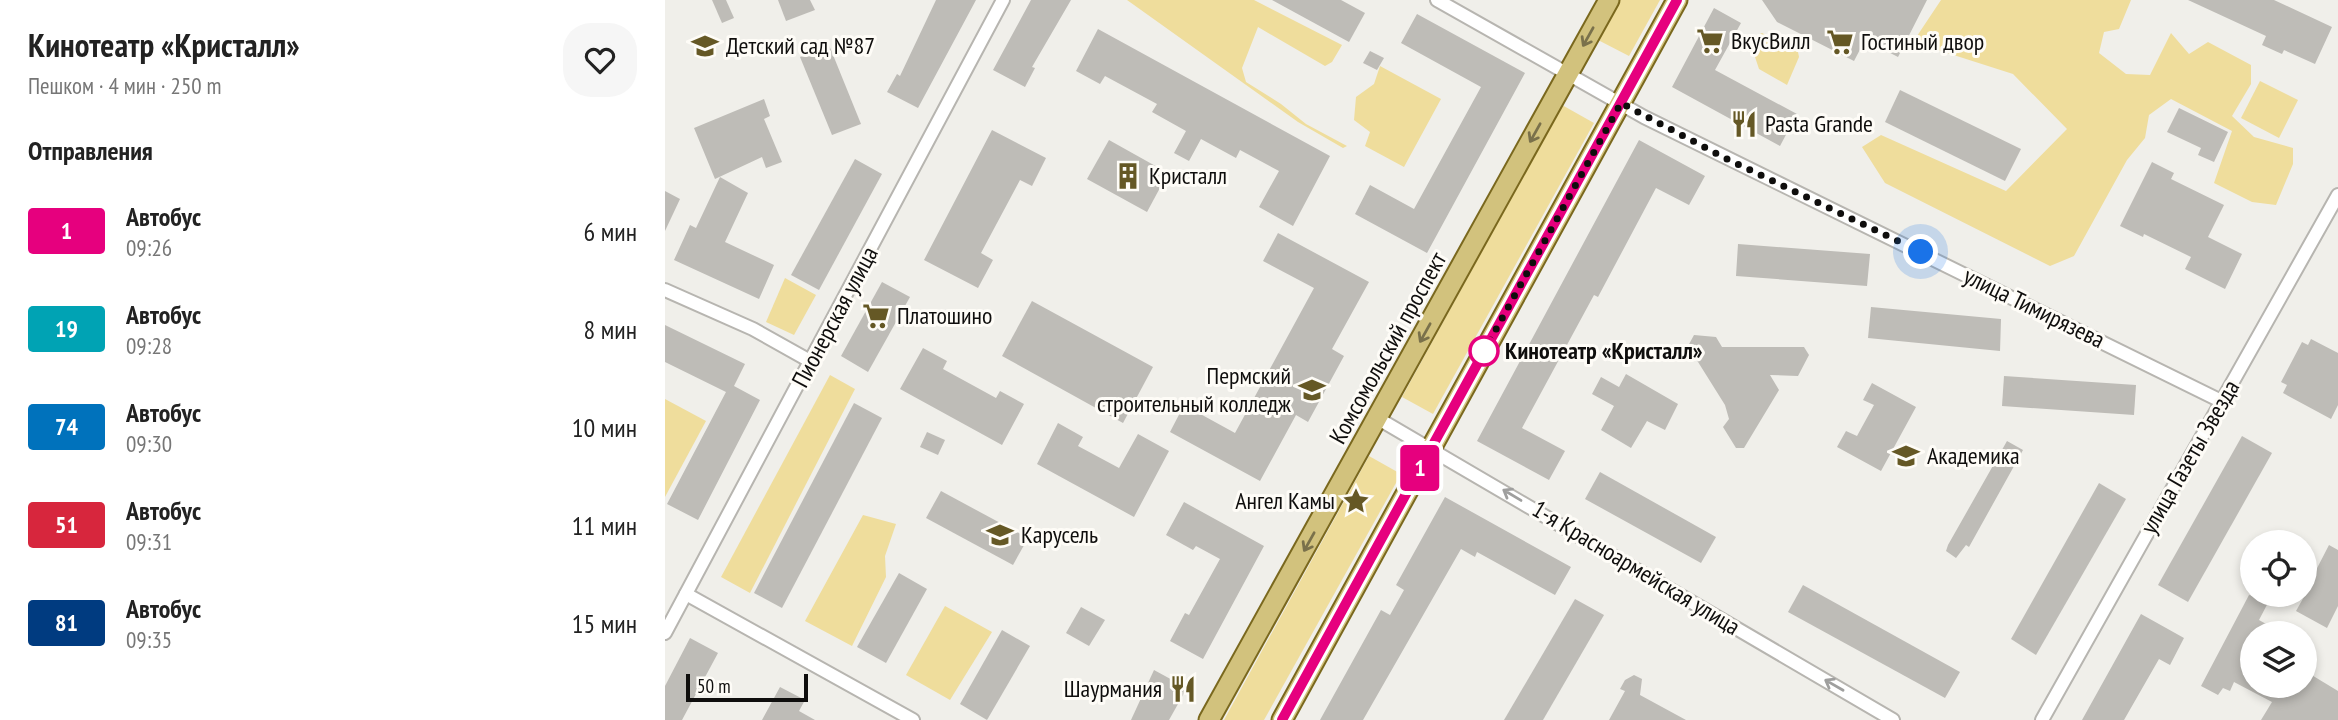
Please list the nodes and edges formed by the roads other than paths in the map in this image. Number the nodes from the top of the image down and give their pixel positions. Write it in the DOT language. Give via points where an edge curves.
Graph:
graph roads {
  1 [pos="1003,0"];
  2 [pos="1437,0"];
  3 [pos="1609,0"];
  4 [pos="1677,0"];
  5 [pos="1567,73"];
  6 [pos="1621,103"];
  7 [pos="2338,195"];
  8 [pos="665,290"];
  9 [pos="810,361"];
  10 [pos="2221,401"];
  11 [pos="1377,418"];
  12 [pos="1432,447"];
  13 [pos="686,594"];
  14 [pos="665,633"];
  15 [pos="913,720"];
  16 [pos="1209,720"];
  17 [pos="1282,720"];
  18 [pos="1893,720"];
  19 [pos="2042,720"];
  1 -- 9 [label="street, Пионерская улица"];
  2 -- 5 [label="street, улица Тимирязева"];
  3 -- 5 [label="main road, Комсомольский проспект, one-way"];
  4 -- 6 [label="main road"];
  5 -- 6 [label="street, улица Тимирязева"];
  5 -- 11 [label="main road, Комсомольский проспект, one-way"];
  6 -- 10 [label="street, улица Тимирязева"];
  6 -- 12 [label="main road"];
  7 -- 10 [label="street, улица Газеты Звезда"];
  8 -- 9 [label="street" via="753,329"];
  9 -- 13 [label="street, Пионерская улица"];
  10 -- 19 [label="street, улица Газеты Звезда"];
  11 -- 12 [label="street, 1-я Красноармейская улица"];
  11 -- 16 [label="main road, Комсомольский проспект, one-way"];
  12 -- 17 [label="main road"];
  18 -- 12 [label="street, 1-я Красноармейская улица, one-way"];
  13 -- 14 [label="street, Пионерская улица"];
  13 -- 15 [label="street"];
}
